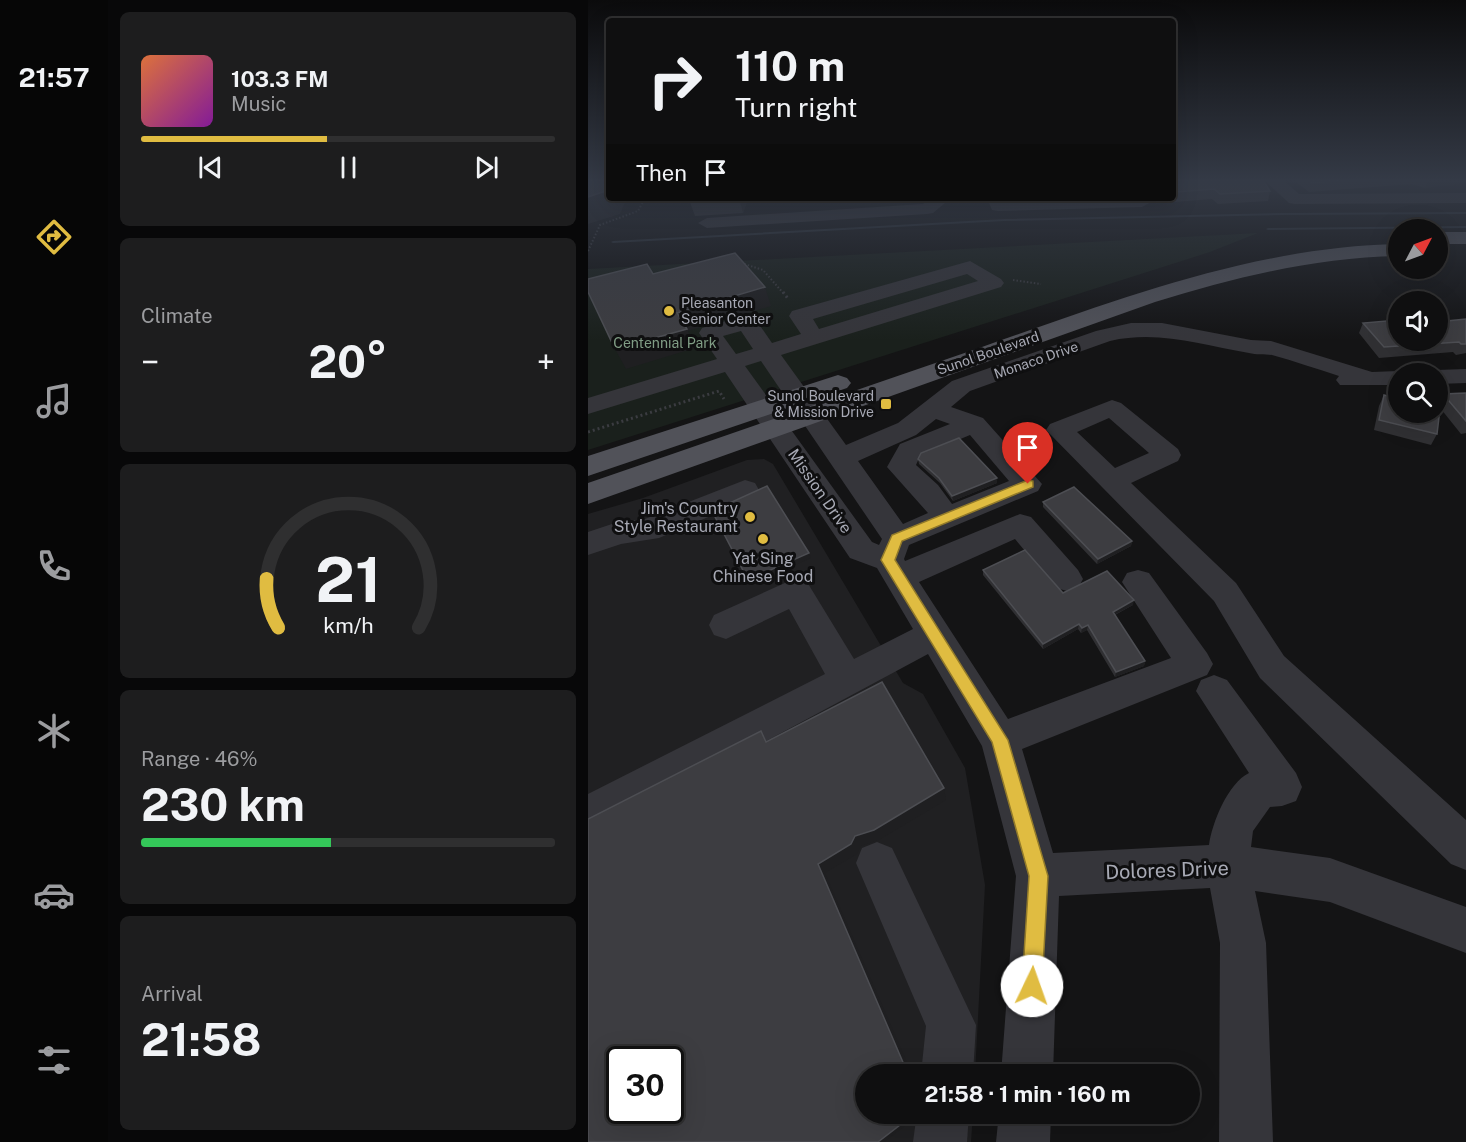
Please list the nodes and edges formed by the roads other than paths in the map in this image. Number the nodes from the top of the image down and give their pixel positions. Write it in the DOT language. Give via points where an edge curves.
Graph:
graph roads {
  1 [pos="1448,238"];
  2 [pos="1466,238"];
  3 [pos="1388,239"];
  4 [pos="1388,251"];
  5 [pos="1448,251"];
  6 [pos="1466,251"];
  7 [pos="814,338"];
  8 [pos="767,352"];
  9 [pos="731,363"];
  10 [pos="1466,376"];
  11 [pos="1448,377"];
  12 [pos="1388,379"];
  13 [pos="588,406"];
  14 [pos="805,406"];
  15 [pos="933,409"];
  16 [pos="769,418"];
  17 [pos="974,424"];
  18 [pos="841,458"];
  19 [pos="588,466"];
  20 [pos="1112,481"];
  21 [pos="745,490"];
  22 [pos="588,494"];
  23 [pos="947,518"];
  24 [pos="588,544"];
  25 [pos="894,559"];
  26 [pos="1067,579"];
  27 [pos="1138,582"];
  28 [pos="726,625"];
  29 [pos="935,634"];
  30 [pos="847,680"];
  31 [pos="1214,691"];
  32 [pos="1000,740"];
  33 [pos="588,816"];
  34 [pos="1466,849"];
  35 [pos="877,863"];
  36 [pos="1228,866"];
  37 [pos="1038,876"];
  38 [pos="1466,930"];
  39 [pos="948,1064"];
  40 [pos="1028,1064"];
  41 [pos="942,1124"];
  42 [pos="1024,1124"];
  43 [pos="940,1142"];
  44 [pos="1023,1142"];
  45 [pos="1246,1142"];
  1 -- 2 [label="main road"];
  3 -- 14 [label="main road, Sunol Boulevard" via="1294,246 1198,265 862,375"];
  4 -- 14 [label="main road, Sunol Boulevard" via="1304,259 1210,278"];
  5 -- 6 [label="main road"];
  7 -- 7 [label="street" via="926,303 994,283 970,267 800,316"];
  7 -- 8 [label="street"];
  8 -- 9 [label="street"];
  8 -- 9 [label="street, Mission Drive" via="746,322 710,333"];
  8 -- 14 [label="street"];
  9 -- 13 [label="street"];
  9 -- 16 [label="street, Mission Drive"];
  10 -- 11 [label="street"];
  12 -- 15 [label="street, Monaco Drive" via="1342,381 1293,371 1267,361 1250,347 1220,339 1161,330 1131,330 961,386"];
  14 -- 16 [label="main road, Sunol Boulevard"];
  14 -- 18 [label="street"];
  15 -- 17 [label="street"];
  15 -- 18 [label="street, Monaco Drive" via="907,429"];
  16 -- 19 [label="main road, Sunol Boulevard"];
  16 -- 22 [label="main road, Sunol Boulevard"];
  16 -- 25 [label="street, Mission Drive" via="861,550"];
  17 -- 23 [label="street" via="909,450 901,467 928,492"];
  17 -- 23 [label="street" via="1028,484"];
  18 -- 25 [label="street"];
  20 -- 34 [label="street" via="1225,592 1272,667"];
  21 -- 24 [label="street" via="648,530 618,533"];
  23 -- 25 [label="street"];
  25 -- 26 [label="street" via="1020,525"];
  25 -- 29 [label="street"];
  27 -- 32 [label="street" via="1195,664"];
  28 -- 30 [label="street" via="796,591"];
  29 -- 30 [label="street"];
  29 -- 32 [label="street"];
  30 -- 33 [label="street"];
  31 -- 36 [label="street" via="1282,787 1259,788 1233,824"];
  32 -- 37 [label="street"];
  35 -- 39 [label="street" via="951,1025"];
  36 -- 37 [label="street, Dolores Drive"];
  36 -- 38 [label="street, Dolores Drive" via="1329,880"];
  36 -- 45 [label="street" via="1243,943"];
  37 -- 40 [label="street"];
  41 -- 43 [label="street"];
  42 -- 44 [label="street"];
}
